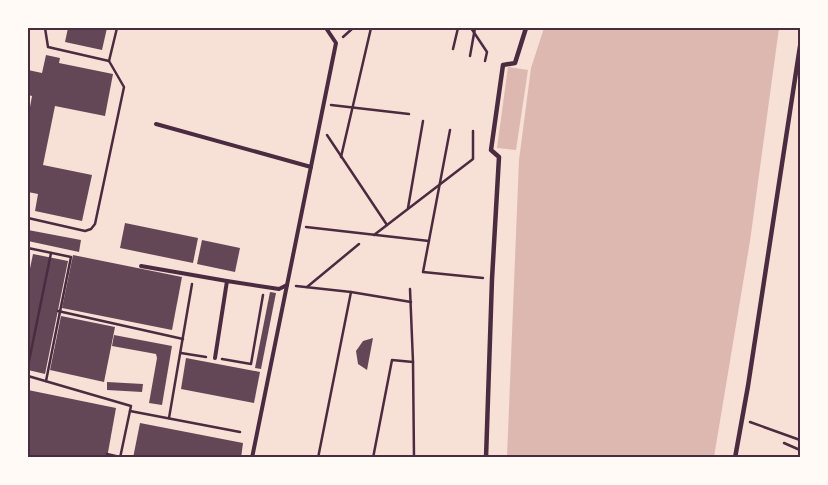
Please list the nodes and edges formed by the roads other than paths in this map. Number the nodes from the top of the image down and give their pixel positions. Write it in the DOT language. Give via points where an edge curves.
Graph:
graph roads {
  1 [pos="326,28"];
  2 [pos="526,28"];
  3 [pos="800,46"];
  4 [pos="156,124"];
  5 [pos="311,167"];
  6 [pos="141,266"];
  7 [pos="227,281"];
  8 [pos="287,285"];
  9 [pos="215,358"];
  10 [pos="252,458"];
  11 [pos="486,458"];
  12 [pos="735,458"];
  1 -- 5 [label="lane" via="336,42"];
  2 -- 11 [label="street" via="515,62 503,65 491,150 498,157"];
  3 -- 12 [label="street"];
  4 -- 5 [label="lane"];
  5 -- 8 [label="lane"];
  6 -- 7 [label="lane"];
  7 -- 8 [label="lane" via="279,289"];
  7 -- 9 [label="lane"];
  8 -- 10 [label="lane"];
}
